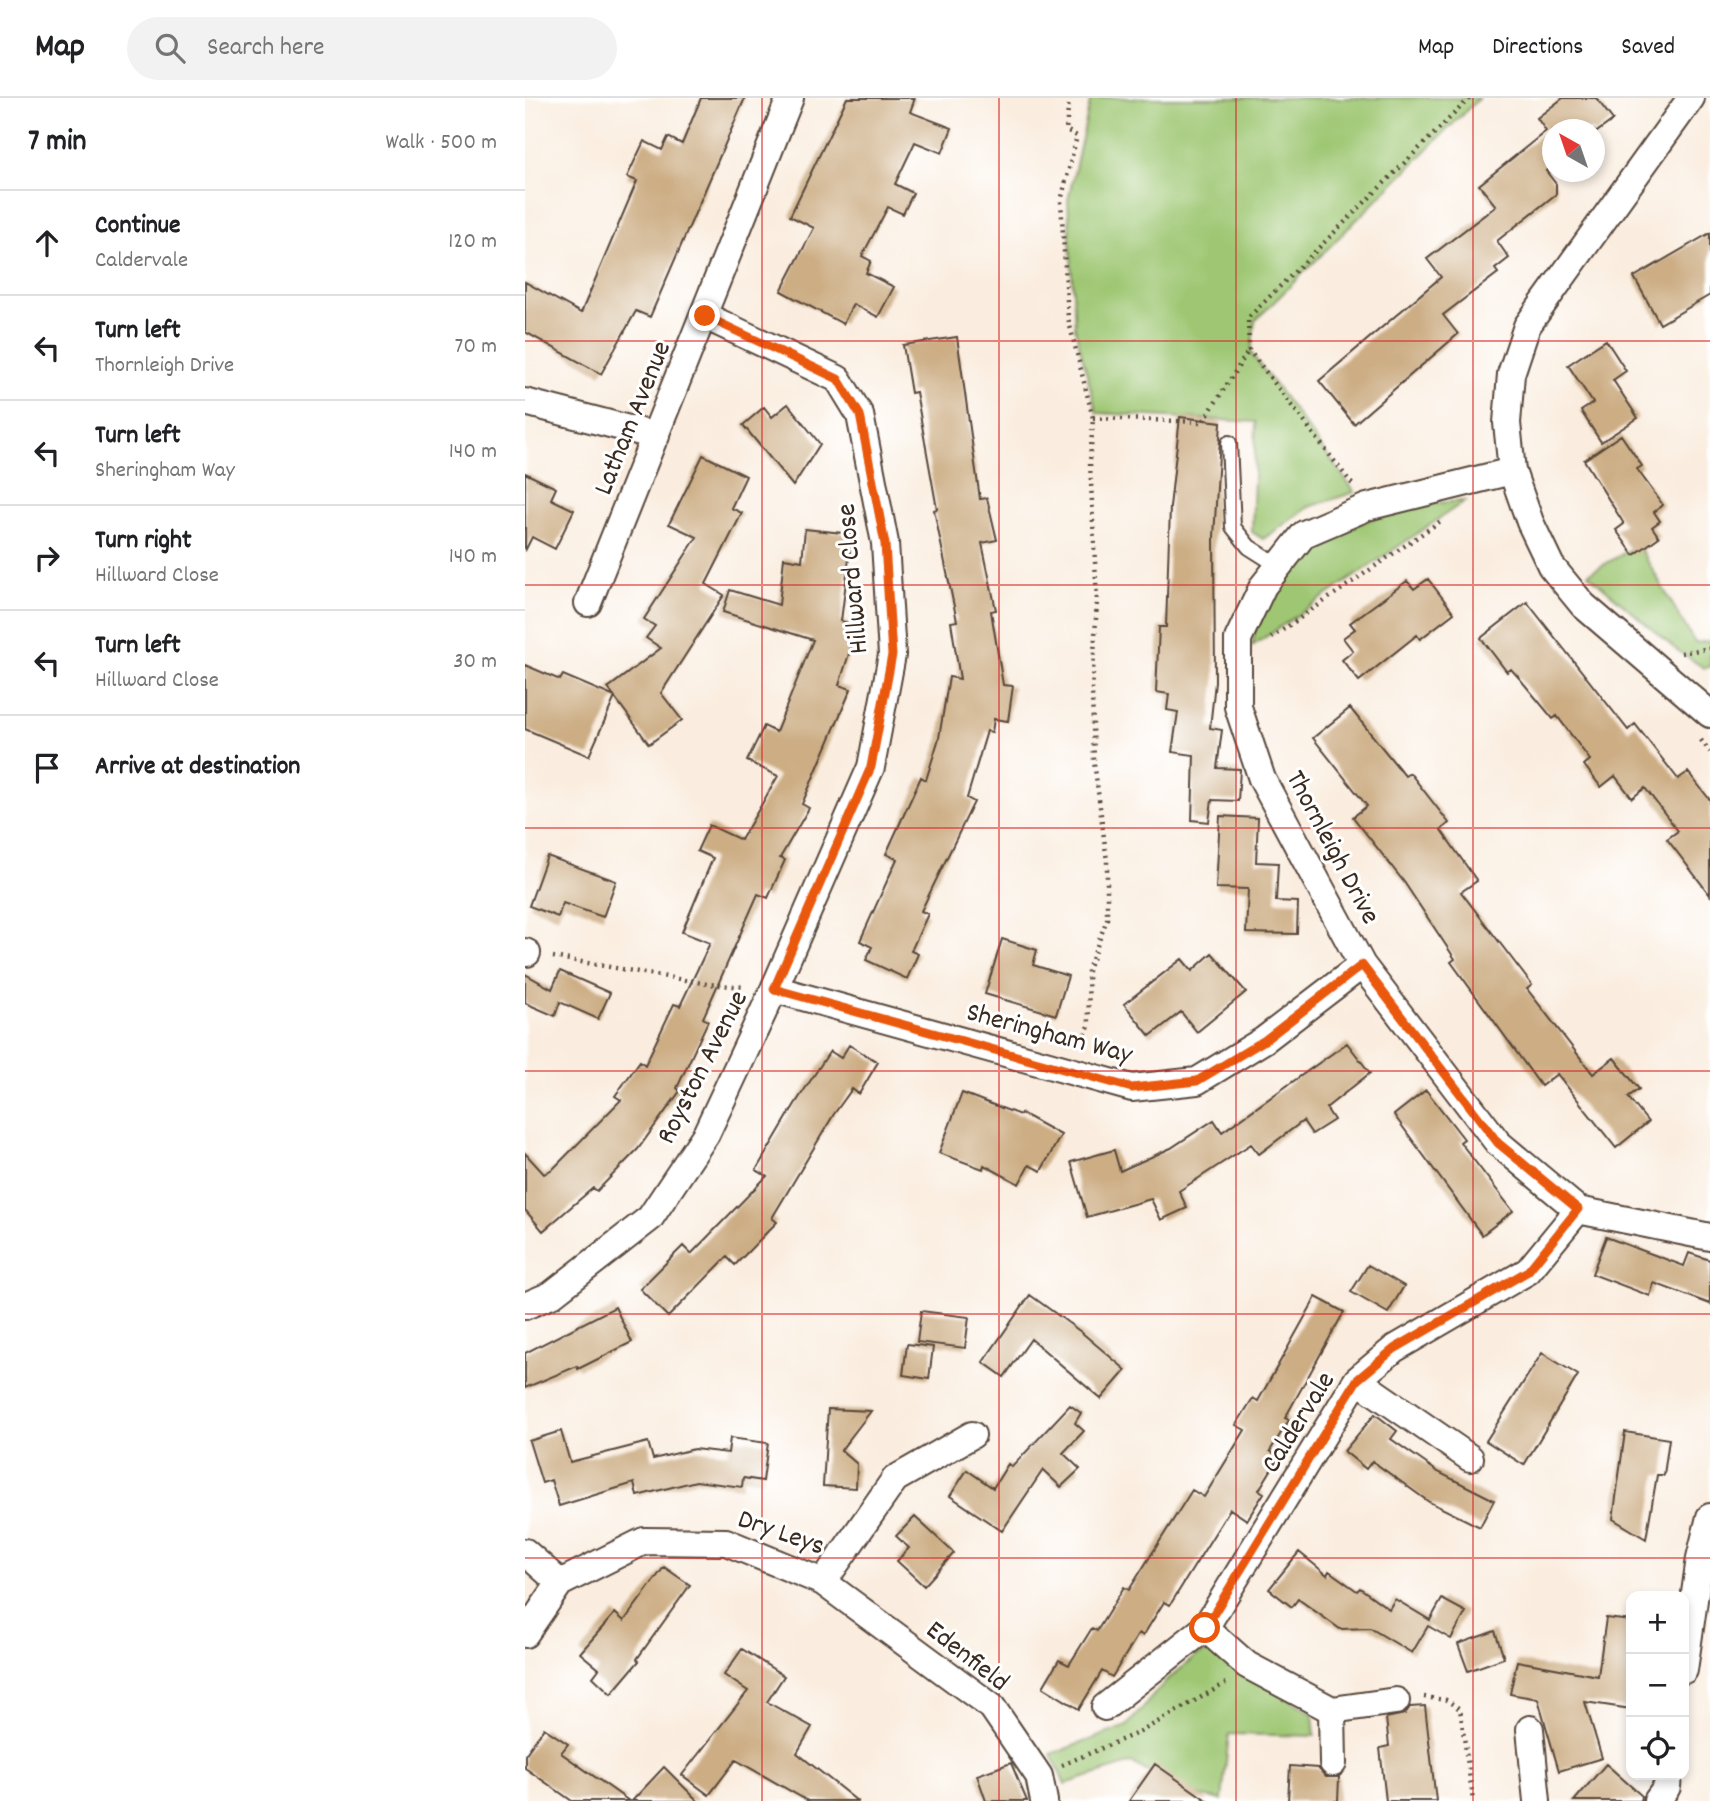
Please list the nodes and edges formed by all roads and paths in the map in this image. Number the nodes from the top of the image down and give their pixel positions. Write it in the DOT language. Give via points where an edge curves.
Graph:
graph roads {
  1 [pos="790,98"];
  2 [pos="1069,98"];
  3 [pos="1470,98"];
  4 [pos="1691,98"];
  5 [pos="705,316"];
  6 [pos="1249,350"];
  7 [pos="525,402"];
  8 [pos="1093,418"];
  9 [pos="656,436"];
  10 [pos="1229,443"];
  11 [pos="1512,471"];
  12 [pos="1359,493"];
  13 [pos="1444,519"];
  14 [pos="1279,566"];
  15 [pos="588,603"];
  16 [pos="1239,660"];
  17 [pos="1710,714"];
  18 [pos="526,953"];
  19 [pos="1362,965"];
  20 [pos="774,989"];
  21 [pos="1078,1049"];
  22 [pos="1578,1209"];
  23 [pos="1710,1237"];
  24 [pos="525,1306"];
  25 [pos="1357,1380"];
  26 [pos="972,1435"];
  27 [pos="1470,1458"];
  28 [pos="1710,1517"];
  29 [pos="525,1552"];
  30 [pos="1705,1559"];
  31 [pos="823,1582"];
  32 [pos="560,1583"];
  33 [pos="1205,1628"];
  34 [pos="525,1634"];
  35 [pos="1687,1654"];
  36 [pos="1247,1665"];
  37 [pos="1396,1701"];
  38 [pos="1105,1707"];
  39 [pos="1332,1710"];
  40 [pos="1530,1729"];
  41 [pos="1333,1763"];
  42 [pos="1668,1780"];
  43 [pos="1042,1789"];
  44 [pos="1473,1801"];
  45 [pos="1537,1801"];
  46 [pos="1657,1801"];
  1 -- 5 [label="street, Latham Avenue"];
  2 -- 8 [label="path" via="1066,130 1077,136 1061,201 1068,318"];
  3 -- 6 [label="path" via="1248,318"];
  4 -- 11 [label="street" via="1527,326 1511,373 1507,423"];
  5 -- 9 [label="street, Latham Avenue"];
  5 -- 20 [label="street, Hillward Close" via="838,379 860,415 885,544 892,655 871,767"];
  6 -- 8 [label="path" via="1203,422"];
  6 -- 12 [label="path"];
  7 -- 9 [label="street"];
  8 -- 21 [label="path" via="1090,463 1097,600 1092,690 1094,761 1107,861 1107,919 1088,970 1089,1026"];
  9 -- 15 [label="street, Latham Avenue"];
  10 -- 14 [label="lane" via="1233,527 1249,547"];
  11 -- 14 [label="street, Thornleigh Drive" via="1367,507 1304,534"];
  11 -- 17 [label="street" via="1529,522 1552,566 1583,605"];
  13 -- 16 [label="path"];
  14 -- 16 [label="street, Thornleigh Drive" via="1263,586 1238,639"];
  16 -- 19 [label="street, Thornleigh Drive" via="1238,707 1262,779"];
  18 -- 20 [label="path" via="707,984"];
  19 -- 20 [label="street, Sheringham Way" via="1265,1040 1197,1081 1132,1088"];
  19 -- 22 [label="street, Thornleigh Drive" via="1498,1143"];
  20 -- 24 [label="street, Royston Avenue" via="706,1134 650,1218 551,1295"];
  22 -- 23 [label="street, Thornleigh Drive"];
  22 -- 25 [label="street, Caldervale" via="1528,1271 1394,1349"];
  25 -- 27 [label="street"];
  25 -- 33 [label="street, Caldervale"];
  26 -- 31 [label="street, Dry Leys" via="895,1479"];
  28 -- 30 [label="street"];
  29 -- 32 [label="street"];
  30 -- 35 [label="street"];
  31 -- 32 [label="street, Dry Leys" via="726,1542 644,1541"];
  31 -- 43 [label="street, Edenfield" via="992,1707"];
  32 -- 34 [label="street, Dry Leys"];
  33 -- 36 [label="street"];
  33 -- 38 [label="street, Caldervale"];
  36 -- 39 [label="street"];
  36 -- 43 [label="path" via="1227,1683"];
  37 -- 39 [label="street"];
  37 -- 44 [label="path" via="1421,1696 1446,1700 1460,1709"];
  39 -- 41 [label="street"];
  40 -- 45 [label="street"];
  42 -- 46 [label="street"];
}
